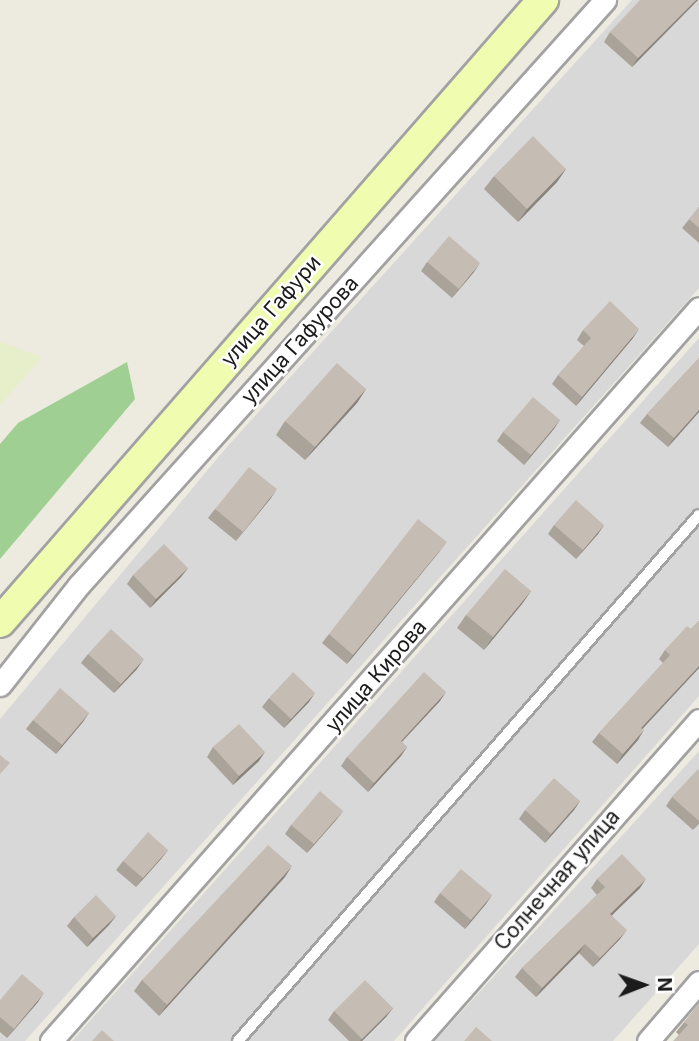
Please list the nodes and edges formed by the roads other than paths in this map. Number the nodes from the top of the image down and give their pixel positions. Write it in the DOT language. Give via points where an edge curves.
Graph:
graph roads {
  1 [pos="543,0"];
  2 [pos="605,0"];
  3 [pos="699,309"];
  4 [pos="699,514"];
  5 [pos="0,622"];
  6 [pos="0,685"];
  7 [pos="699,720"];
  8 [pos="699,982"];
  9 [pos="51,1041"];
  10 [pos="238,1041"];
  11 [pos="416,1041"];
  12 [pos="648,1041"];
  1 -- 5 [label="main road, улица Гафури"];
  2 -- 6 [label="street, улица Гафурова" via="79,585"];
  3 -- 9 [label="street, улица Кирова"];
  4 -- 10 [label="lane"];
  7 -- 11 [label="street, Солнечная улица"];
  8 -- 12 [label="street"];
}
